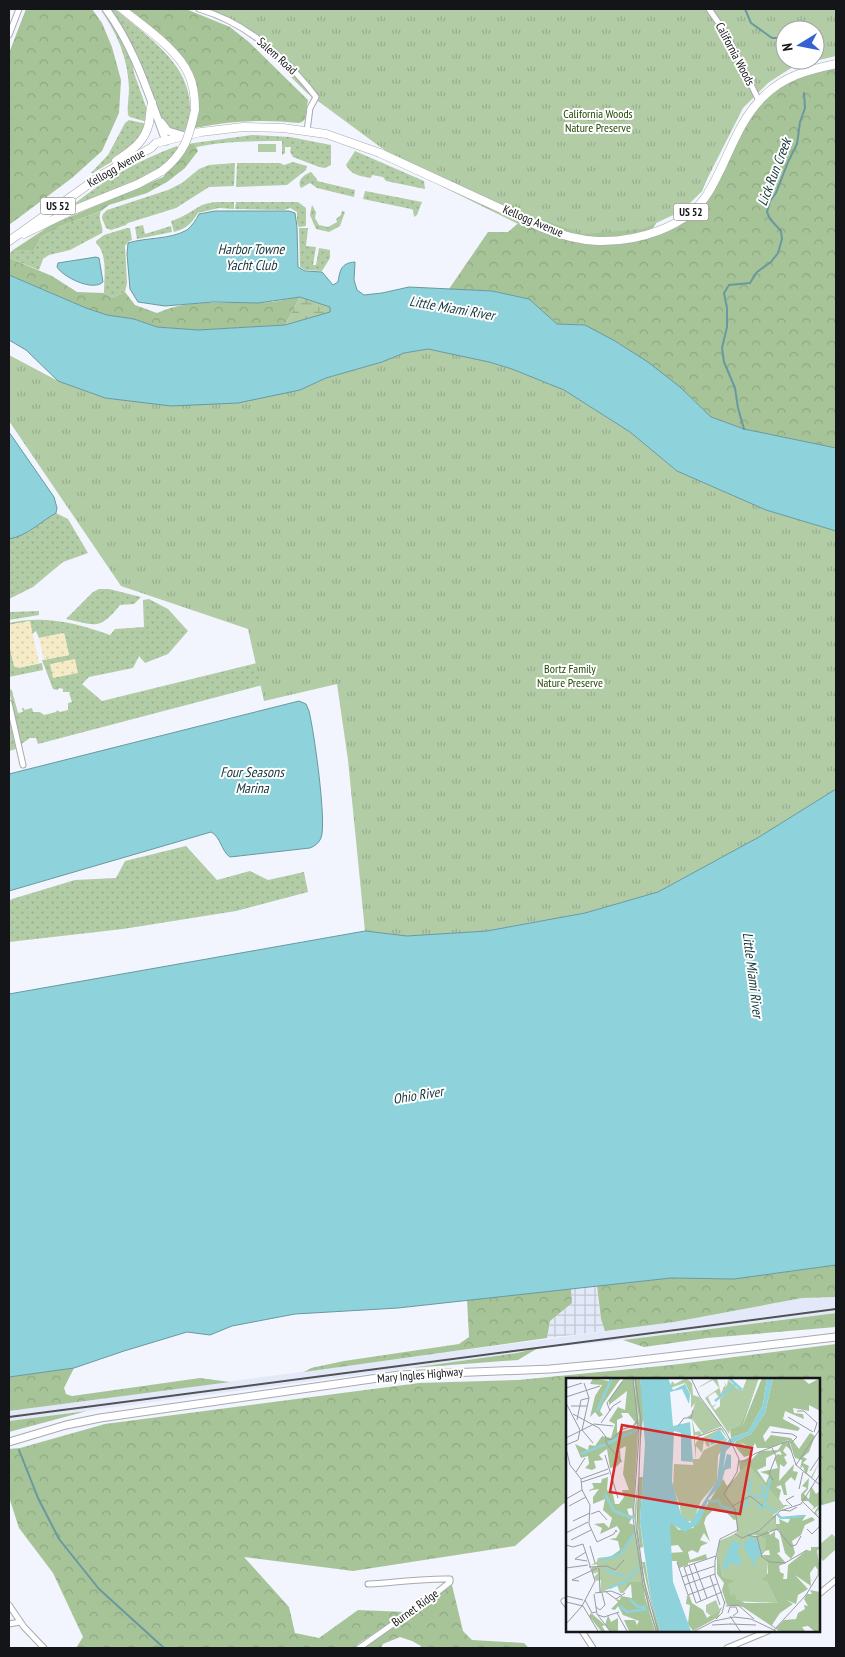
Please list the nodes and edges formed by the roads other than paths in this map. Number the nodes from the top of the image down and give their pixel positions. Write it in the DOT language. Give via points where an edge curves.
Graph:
graph roads {
  1 [pos="19,9"];
  2 [pos="106,9"];
  3 [pos="122,9"];
  4 [pos="199,9"];
  5 [pos="709,9"];
  6 [pos="9,35"];
  7 [pos="836,64"];
  8 [pos="759,101"];
  9 [pos="152,103"];
  10 [pos="157,116"];
  11 [pos="307,131"];
  12 [pos="185,136"];
  13 [pos="166,142"];
  14 [pos="102,174"];
  15 [pos="11,240"];
  16 [pos="9,703"];
  17 [pos="23,765"];
  18 [pos="836,1337"];
  19 [pos="9,1442"];
  20 [pos="836,1580"];
  21 [pos="368,1584"];
  22 [pos="820,1593"];
  23 [pos="9,1605"];
  24 [pos="20,1622"];
  25 [pos="9,1624"];
  26 [pos="583,1632"];
  27 [pos="766,1632"];
  28 [pos="44,1648"];
  29 [pos="359,1648"];
  30 [pos="592,1648"];
  31 [pos="727,1648"];
  1 -- 6 [label="street"];
  2 -- 9 [label="street" via="129,45"];
  3 -- 15 [label="main road, bridge" via="166,45 190,75 195,110 183,150 162,171"];
  4 -- 11 [label="street, Salem Road" via="218,15 248,32 279,55 304,82 316,97 310,108"];
  5 -- 8 [label="street, California Woods" via="727,35"];
  7 -- 8 [label="main road, Kellogg Avenue / US 52" via="792,76"];
  8 -- 11 [label="main road, Kellogg Avenue / US 52" via="699,206 663,228 613,241 585,240 555,233 374,150"];
  9 -- 10 [label="street"];
  9 -- 14 [label="main road" via="148,130 142,141"];
  10 -- 12 [label="street" via="168,131"];
  10 -- 13 [label="street"];
  11 -- 12 [label="main road, Kellogg Avenue / US 52" via="243,127"];
  12 -- 13 [label="main road, Kellogg Avenue / US 52"];
  13 -- 14 [label="main road, Kellogg Avenue / US 52" via="156,143"];
  14 -- 15 [label="main road, Kellogg Avenue / US 52"];
  16 -- 17 [label="street"];
  18 -- 19 [label="street, Mary Ingles Highway" via="550,1369 399,1375 100,1418"];
  20 -- 22 [label="street"];
  21 -- 29 [label="street, Burnet Ridge" via="450,1579 430,1598"];
  23 -- 24 [label="street"];
  24 -- 25 [label="street"];
  24 -- 28 [label="street"];
  26 -- 30 [label="street"];
  27 -- 31 [label="street"];
}
